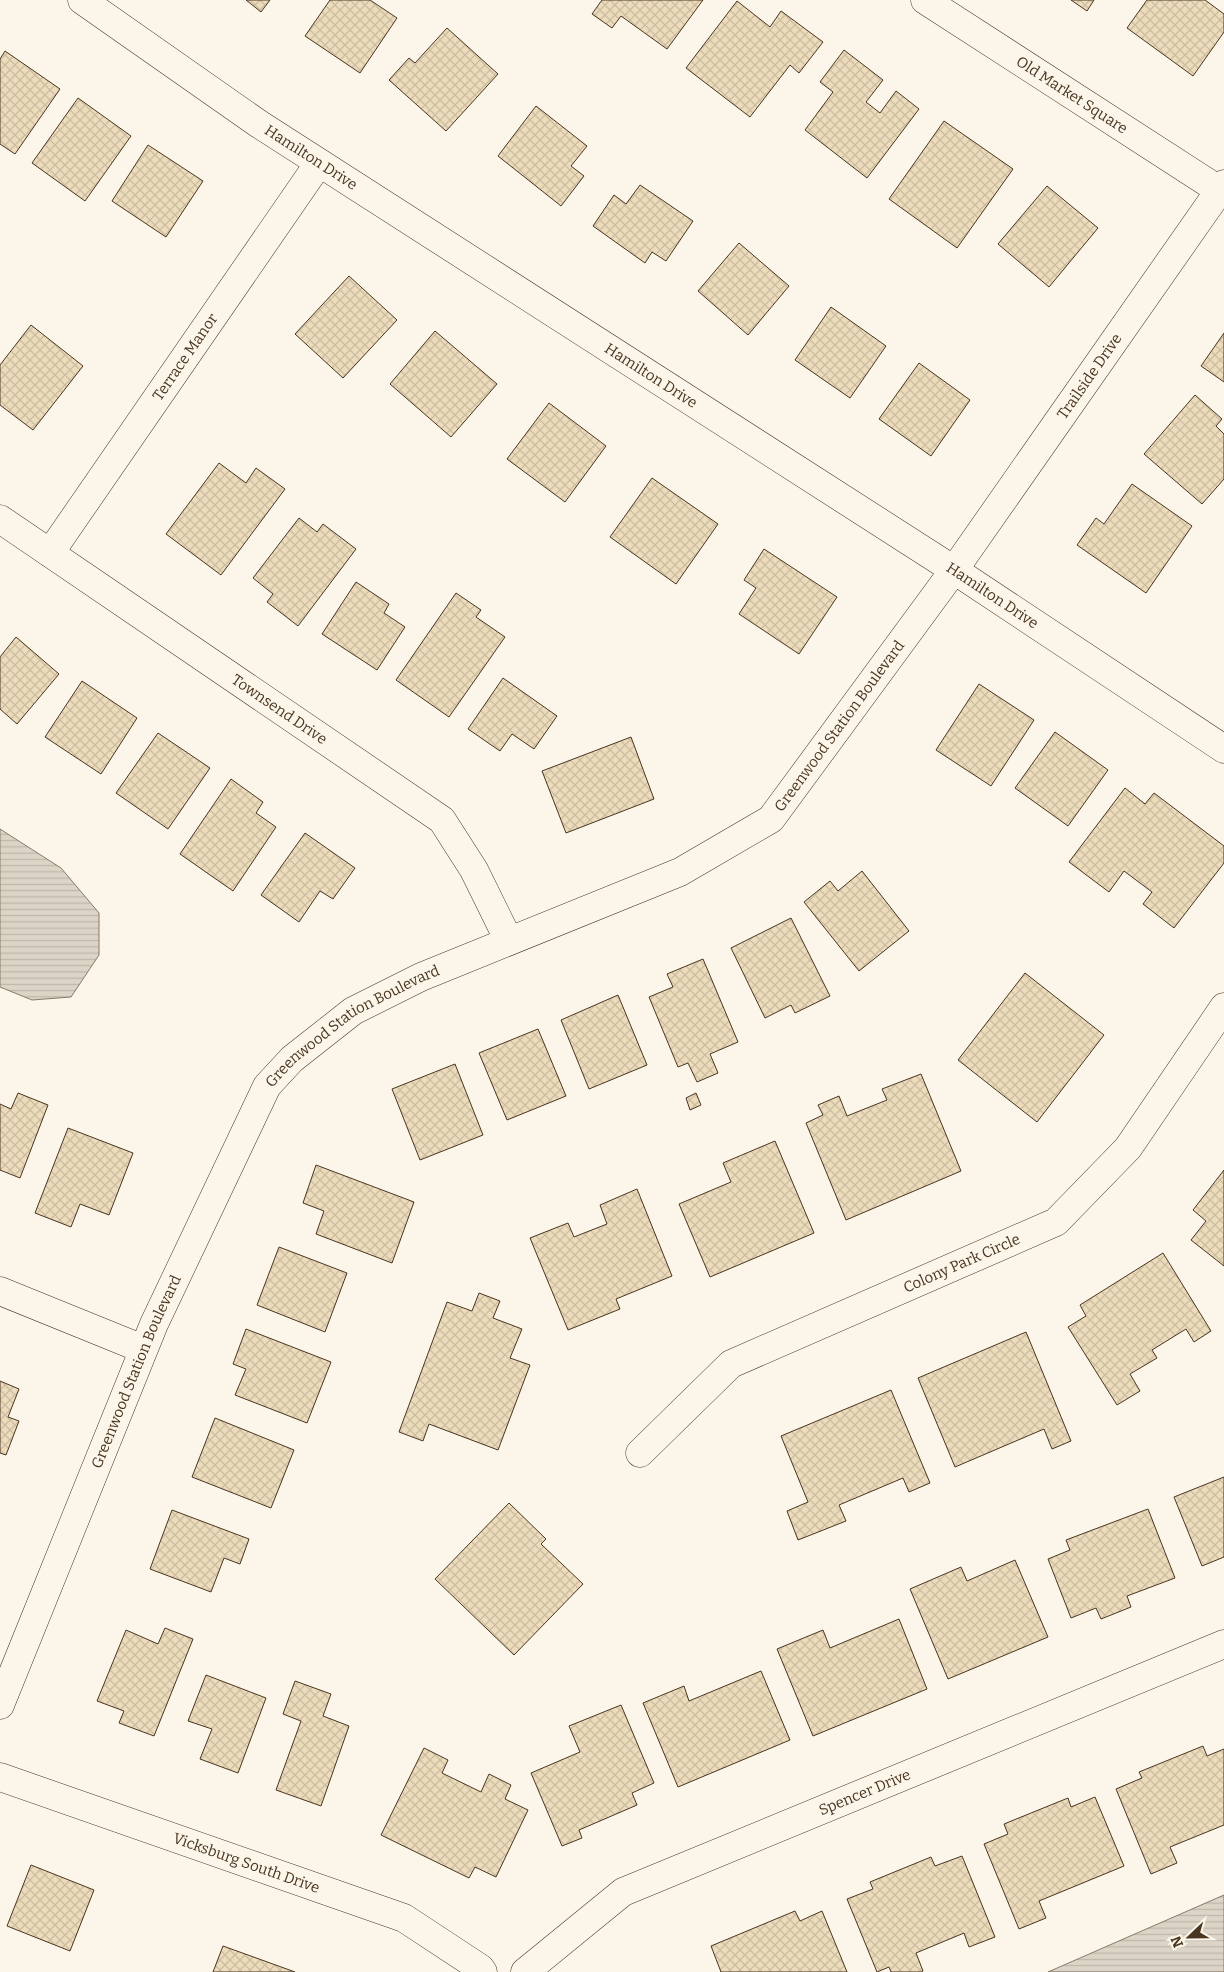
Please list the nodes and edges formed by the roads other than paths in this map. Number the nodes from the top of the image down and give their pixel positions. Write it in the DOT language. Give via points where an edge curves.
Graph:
graph roads {
  1 [pos="82,0"];
  2 [pos="925,0"];
  3 [pos="319,163"];
  4 [pos="1222,187"];
  5 [pos="0,519"];
  6 [pos="50,553"];
  7 [pos="954,570"];
  8 [pos="1224,749"];
  9 [pos="509,941"];
  10 [pos="1224,1007"];
  11 [pos="0,1291"];
  12 [pos="143,1349"];
  13 [pos="640,1452"];
  14 [pos="1224,1644"];
  15 [pos="0,1704"];
  16 [pos="0,1777"];
  17 [pos="482,1972"];
  18 [pos="525,1972"];
  1 -- 3 [label="street, Hamilton Drive"];
  2 -- 4 [label="street, Old Market Square"];
  3 -- 6 [label="street, Terrace Manor"];
  3 -- 7 [label="street, Hamilton Drive"];
  4 -- 7 [label="street, Trailside Drive"];
  5 -- 6 [label="street, Townsend Drive"];
  6 -- 9 [label="street, Townsend Drive" via="442,820 474,870"];
  7 -- 8 [label="street, Hamilton Drive"];
  7 -- 9 [label="street, Greenwood Station Boulevard" via="772,819 680,872"];
  9 -- 12 [label="street, Greenwood Station Boulevard" via="420,977 353,1011 292,1059 267,1086"];
  10 -- 13 [label="street, Colony Park Circle" via="1128,1148 1056,1222 731,1364"];
  11 -- 12 [label="street"];
  12 -- 15 [label="street, Greenwood Station Boulevard"];
  14 -- 18 [label="street, Spencer Drive" via="623,1892"];
  16 -- 17 [label="street, Vicksburg South Drive" via="404,1918"];
}
